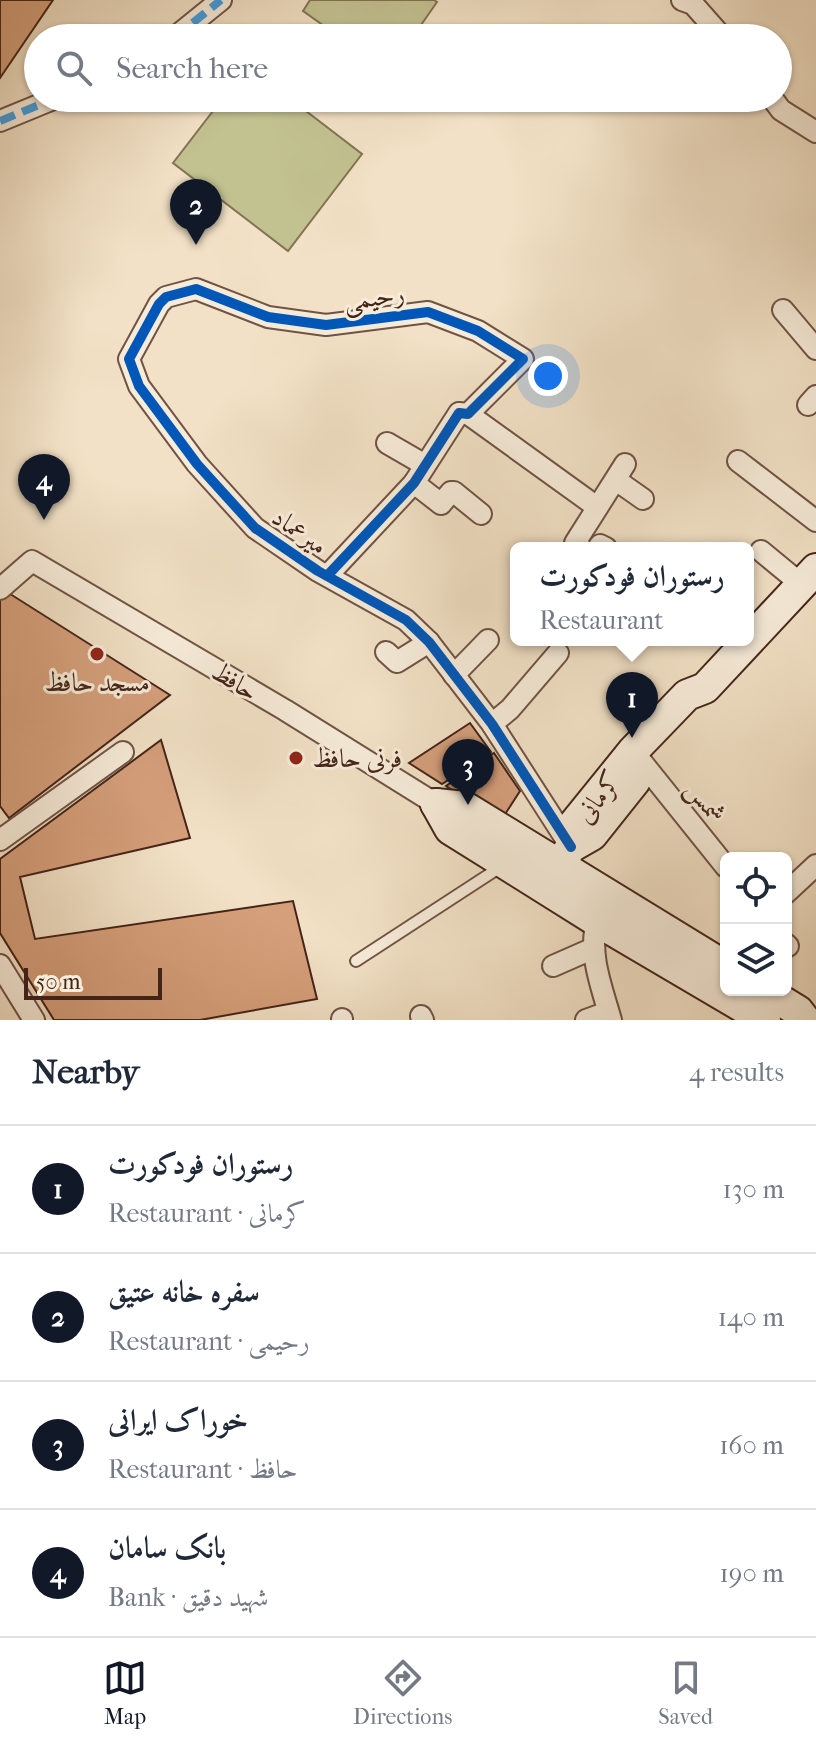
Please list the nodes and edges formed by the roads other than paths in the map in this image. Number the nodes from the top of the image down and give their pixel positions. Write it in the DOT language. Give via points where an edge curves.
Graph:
graph roads {
  1 [pos="221,0"];
  2 [pos="682,0"];
  3 [pos="191,24"];
  4 [pos="711,24"];
  5 [pos="24,111"];
  6 [pos="784,112"];
  7 [pos="0,121"];
  8 [pos="816,132"];
  9 [pos="783,310"];
  10 [pos="142,337"];
  11 [pos="816,349"];
  12 [pos="468,414"];
  13 [pos="387,443"];
  14 [pos="738,461"];
  15 [pos="420,474"];
  16 [pos="643,499"];
  17 [pos="597,507"];
  18 [pos="481,514"];
  19 [pos="816,521"];
  20 [pos="576,542"];
  21 [pos="761,551"];
  22 [pos="327,576"];
  23 [pos="809,576"];
  24 [pos="0,589"];
  25 [pos="754,635"];
  26 [pos="488,640"];
  27 [pos="429,642"];
  28 [pos="744,646"];
  29 [pos="386,652"];
  30 [pos="558,653"];
  31 [pos="454,675"];
  32 [pos="492,724"];
  33 [pos="123,752"];
  34 [pos="639,759"];
  35 [pos="436,804"];
  36 [pos="0,840"];
  37 [pos="565,856"];
  38 [pos="720,860"];
  39 [pos="505,865"];
  40 [pos="816,865"];
  41 [pos="792,887"];
  42 [pos="595,935"];
  43 [pos="356,961"];
  44 [pos="720,963"];
  45 [pos="0,965"];
  46 [pos="553,966"];
  47 [pos="7,989"];
  48 [pos="774,996"];
  49 [pos="609,1016"];
  50 [pos="34,1020"];
  51 [pos="586,1020"];
  52 [pos="765,1020"];
  53 [pos="805,1020"];
  1 -- 3 [label="street"];
  2 -- 4 [label="street"];
  5 -- 7 [label="street"];
  6 -- 8 [label="street"];
  9 -- 11 [label="street"];
  10 -- 12 [label="street, رحیمی" via="166,297 196,289 268,317 326,325 428,312 478,331 523,359"];
  10 -- 22 [label="street, میرعماد" via="129,359 139,386 197,464 255,528"];
  12 -- 15 [label="street, رحیمی" via="459,413"];
  12 -- 17 [label="street"];
  13 -- 15 [label="street"];
  14 -- 19 [label="street"];
  15 -- 18 [label="street" via="441,504 454,492"];
  15 -- 22 [label="street, رحیمی"];
  16 -- 17 [label="street" via="620,472"];
  17 -- 20 [label="street"];
  21 -- 23 [label="street"];
  22 -- 27 [label="street, میرعماد" via="406,620"];
  23 -- 25 [label="street, کرمانی"];
  24 -- 35 [label="street, حافظ" via="32,561"];
  26 -- 31 [label="street"];
  27 -- 29 [label="street" via="397,662"];
  27 -- 31 [label="street, میرعماد"];
  28 -- 34 [label="street, کرمانی" via="705,688 700,707"];
  30 -- 32 [label="street"];
  31 -- 32 [label="street, میرعماد"];
  32 -- 37 [label="street, میرعماد"];
  33 -- 36 [label="street"];
  34 -- 37 [label="street, کرمانی" via="592,835"];
  34 -- 38 [label="street, شمس"];
  35 -- 37 [label="street, حافظ" via="465,807"];
  35 -- 39 [label="street, حافظ" via="450,829"];
  37 -- 44 [label="street, حافظ"];
  39 -- 42 [label="street, حافظ"];
  39 -- 43 [label="lane"];
  40 -- 41 [label="street"];
  42 -- 46 [label="street"];
  42 -- 49 [label="street" via="594,958"];
  42 -- 52 [label="street, حافظ"];
  45 -- 47 [label="street"];
  47 -- 50 [label="street"];
  48 -- 53 [label="street"];
  49 -- 51 [label="street"];
}
